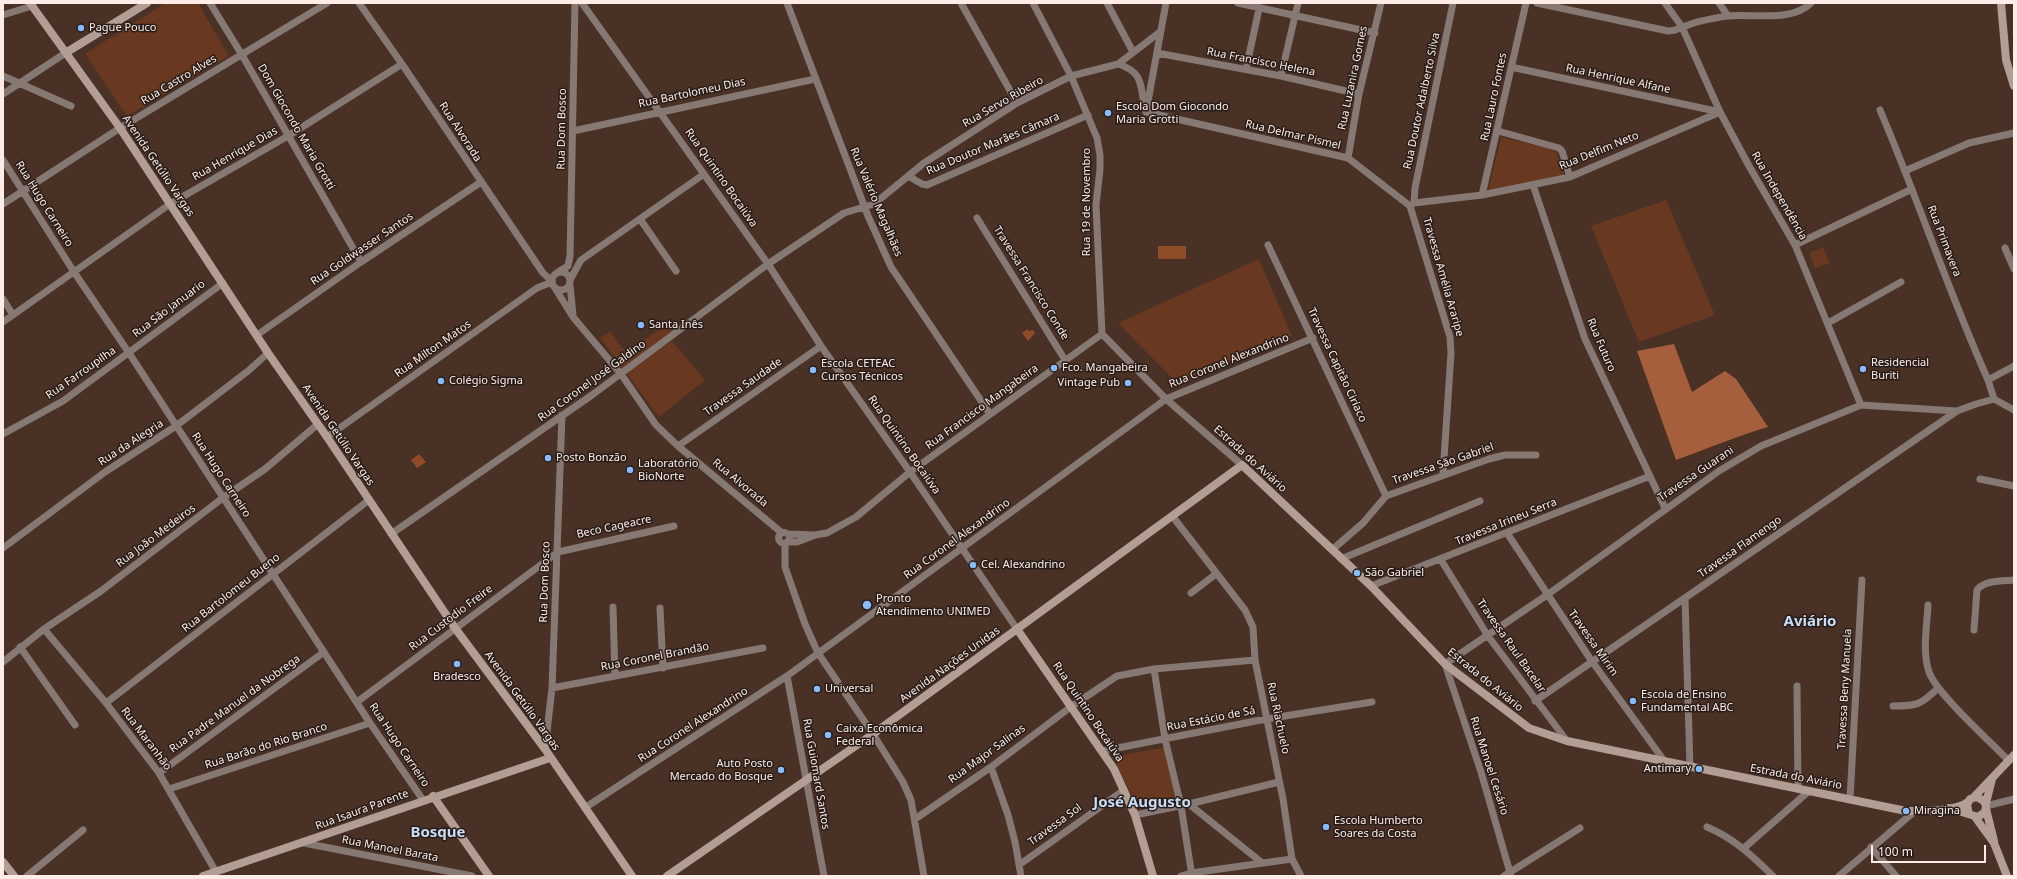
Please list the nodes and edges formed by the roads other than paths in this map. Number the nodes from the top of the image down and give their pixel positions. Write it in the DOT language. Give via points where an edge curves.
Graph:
graph roads {
  1 [pos="147,3"];
  2 [pos="210,3"];
  3 [pos="327,3"];
  4 [pos="359,3"];
  5 [pos="576,3"];
  6 [pos="582,3"];
  7 [pos="787,3"];
  8 [pos="961,3"];
  9 [pos="1033,3"];
  10 [pos="1107,3"];
  11 [pos="1166,3"];
  12 [pos="1238,3"];
  13 [pos="1298,3"];
  14 [pos="1381,3"];
  15 [pos="1453,3"];
  16 [pos="1526,3"];
  17 [pos="1537,3"];
  18 [pos="1665,3"];
  19 [pos="1719,3"];
  20 [pos="1811,3"];
  21 [pos="2001,3"];
  22 [pos="31,4"];
  23 [pos="1259,8"];
  24 [pos="3,15"];
  25 [pos="1295,16"];
  26 [pos="1728,16"];
  27 [pos="1682,27"];
  28 [pos="1160,32"];
  29 [pos="1374,33"];
  30 [pos="66,52"];
  31 [pos="1133,52"];
  32 [pos="1157,53"];
  33 [pos="242,54"];
  34 [pos="402,64"];
  35 [pos="1118,64"];
  36 [pos="1511,67"];
  37 [pos="1246,69"];
  38 [pos="1153,74"];
  39 [pos="3,76"];
  40 [pos="1071,76"];
  41 [pos="1138,76"];
  42 [pos="1281,76"];
  43 [pos="815,79"];
  44 [pos="20,83"];
  45 [pos="2014,86"];
  46 [pos="3,94"];
  47 [pos="1359,94"];
  48 [pos="1017,103"];
  49 [pos="71,106"];
  50 [pos="1880,110"];
  51 [pos="660,111"];
  52 [pos="1146,112"];
  53 [pos="1720,112"];
  54 [pos="1088,115"];
  55 [pos="120,128"];
  56 [pos="573,131"];
  57 [pos="1498,131"];
  58 [pos="2014,133"];
  59 [pos="288,136"];
  60 [pos="1348,158"];
  61 [pos="3,160"];
  62 [pos="1905,171"];
  63 [pos="704,174"];
  64 [pos="908,176"];
  65 [pos="1570,177"];
  66 [pos="481,182"];
  67 [pos="1533,185"];
  68 [pos="1912,189"];
  69 [pos="23,190"];
  70 [pos="1482,195"];
  71 [pos="3,204"];
  72 [pos="170,204"];
  73 [pos="1412,204"];
  74 [pos="865,207"];
  75 [pos="977,218"];
  76 [pos="640,219"];
  77 [pos="1268,245"];
  78 [pos="1795,245"];
  79 [pos="2005,248"];
  80 [pos="575,259"];
  81 [pos="361,262"];
  82 [pos="768,264"];
  83 [pos="2014,269"];
  84 [pos="676,271"];
  85 [pos="74,272"];
  86 [pos="554,280"];
  87 [pos="570,282"];
  88 [pos="1902,282"];
  89 [pos="222,283"];
  90 [pos="3,299"];
  91 [pos="13,315"];
  92 [pos="573,317"];
  93 [pos="3,322"];
  94 [pos="1828,322"];
  95 [pos="1102,334"];
  96 [pos="257,336"];
  97 [pos="1313,338"];
  98 [pos="821,346"];
  99 [pos="129,353"];
  100 [pos="268,353"];
  101 [pos="1065,360"];
  102 [pos="2014,366"];
  103 [pos="621,374"];
  104 [pos="1988,380"];
  105 [pos="1166,399"];
  106 [pos="1994,399"];
  107 [pos="1861,406"];
  108 [pos="2014,410"];
  109 [pos="1957,411"];
  110 [pos="990,414"];
  111 [pos="562,415"];
  112 [pos="318,424"];
  113 [pos="176,426"];
  114 [pos="3,434"];
  115 [pos="327,437"];
  116 [pos="678,446"];
  117 [pos="1536,456"];
  118 [pos="1242,465"];
  119 [pos="910,472"];
  120 [pos="1443,474"];
  121 [pos="1650,476"];
  122 [pos="1980,478"];
  123 [pos="2014,486"];
  124 [pos="1386,496"];
  125 [pos="224,497"];
  126 [pos="369,500"];
  127 [pos="1480,501"];
  128 [pos="1665,508"];
  129 [pos="1173,517"];
  130 [pos="674,526"];
  131 [pos="1507,533"];
  132 [pos="391,534"];
  133 [pos="783,538"];
  134 [pos="3,548"];
  135 [pos="963,549"];
  136 [pos="1332,550"];
  137 [pos="558,552"];
  138 [pos="1341,559"];
  139 [pos="1441,560"];
  140 [pos="273,574"];
  141 [pos="1216,574"];
  142 [pos="1862,580"];
  143 [pos="2014,580"];
  144 [pos="1371,586"];
  145 [pos="1191,593"];
  146 [pos="1547,595"];
  147 [pos="1685,598"];
  148 [pos="1928,605"];
  149 [pos="613,607"];
  150 [pos="660,608"];
  151 [pos="455,628"];
  152 [pos="44,629"];
  153 [pos="1017,629"];
  154 [pos="1974,630"];
  155 [pos="1488,636"];
  156 [pos="20,647"];
  157 [pos="763,648"];
  158 [pos="324,652"];
  159 [pos="818,653"];
  160 [pos="1255,660"];
  161 [pos="1591,660"];
  162 [pos="3,662"];
  163 [pos="1445,664"];
  164 [pos="663,668"];
  165 [pos="1154,669"];
  166 [pos="615,676"];
  167 [pos="787,676"];
  168 [pos="1797,686"];
  169 [pos="552,688"];
  170 [pos="1938,688"];
  171 [pos="1535,701"];
  172 [pos="357,702"];
  173 [pos="1372,702"];
  174 [pos="106,703"];
  175 [pos="1072,706"];
  176 [pos="1893,706"];
  177 [pos="1266,719"];
  178 [pos="370,723"];
  179 [pos="75,725"];
  180 [pos="873,734"];
  181 [pos="1165,738"];
  182 [pos="1567,741"];
  183 [pos="545,749"];
  184 [pos="1102,751"];
  185 [pos="550,758"];
  186 [pos="2012,758"];
  187 [pos="1665,762"];
  188 [pos="991,767"];
  189 [pos="1690,768"];
  190 [pos="159,774"];
  191 [pos="1992,779"];
  192 [pos="805,780"];
  193 [pos="1280,782"];
  194 [pos="1798,788"];
  195 [pos="169,789"];
  196 [pos="1124,790"];
  197 [pos="1809,791"];
  198 [pos="433,796"];
  199 [pos="1850,799"];
  200 [pos="423,800"];
  201 [pos="1971,800"];
  202 [pos="2014,800"];
  203 [pos="1189,804"];
  204 [pos="1181,806"];
  205 [pos="1986,806"];
  206 [pos="586,807"];
  207 [pos="1948,808"];
  208 [pos="1915,811"];
  209 [pos="1135,815"];
  210 [pos="1972,815"];
  211 [pos="915,819"];
  212 [pos="1707,827"];
  213 [pos="1580,828"];
  214 [pos="83,830"];
  215 [pos="304,843"];
  216 [pos="1994,843"];
  217 [pos="1871,847"];
  218 [pos="1744,848"];
  219 [pos="1292,859"];
  220 [pos="3,862"];
  221 [pos="1262,862"];
  222 [pos="1019,865"];
  223 [pos="216,872"];
  224 [pos="1191,874"];
  225 [pos="1508,875"];
  226 [pos="14,876"];
  227 [pos="27,876"];
  228 [pos="203,876"];
  229 [pos="472,876"];
  230 [pos="489,876"];
  231 [pos="632,876"];
  232 [pos="666,876"];
  233 [pos="824,876"];
  234 [pos="924,876"];
  235 [pos="1021,876"];
  236 [pos="1153,876"];
  237 [pos="1182,876"];
  238 [pos="1301,876"];
  239 [pos="1774,876"];
  240 [pos="1839,876"];
  241 [pos="1896,876"];
  242 [pos="2007,876"];
  1 -- 30 [label="street"];
  2 -- 33 [label="street, Dom Giocondo Maria Grotti"];
  3 -- 33 [label="street, Rua Castro Alves"];
  4 -- 34 [label="street, Rua Alvorada"];
  5 -- 56 [label="street, Rua Dom Bosco"];
  6 -- 51 [label="street, Rua Quintino Bocaiúva"];
  7 -- 43 [label="street, Rua Valério Magalhães"];
  8 -- 48 [label="street"];
  9 -- 40 [label="street, Rua 19 de Novembro"];
  10 -- 31 [label="street"];
  11 -- 28 [label="street"];
  12 -- 23 [label="street"];
  13 -- 25 [label="street"];
  14 -- 29 [label="street, Rua Luzanira Gomes"];
  15 -- 73 [label="street, Rua Doutor Adalberto Silva"];
  16 -- 36 [label="street, Rua Lauro Fontes"];
  17 -- 27 [label="street" via="1668,31 1676,31"];
  18 -- 27 [label="street, Rua Independência"];
  19 -- 26 [label="street"];
  20 -- 26 [label="street" via="1803,10 1792,13"];
  21 -- 45 [label="street" via="2006,60"];
  22 -- 24 [label="street"];
  22 -- 30 [label="street, Avenida Getúlio Vargas"];
  23 -- 25 [label="street"];
  23 -- 37 [label="street"];
  25 -- 29 [label="street"];
  25 -- 42 [label="street"];
  26 -- 27 [label="street"];
  27 -- 53 [label="street, Rua Independência"];
  28 -- 31 [label="street, Rua Servo Ribeiro"];
  28 -- 32 [label="street"];
  29 -- 47 [label="street, Rua Luzanira Gomes"];
  30 -- 44 [label="street"];
  30 -- 55 [label="street, Avenida Getúlio Vargas"];
  31 -- 35 [label="street, Rua Servo Ribeiro"];
  32 -- 37 [label="street, Rua Francisco Helena"];
  32 -- 38 [label="street"];
  33 -- 55 [label="street, Rua Castro Alves"];
  33 -- 59 [label="street, Dom Giocondo Maria Grotti"];
  34 -- 59 [label="street, Rua Henrique Dias"];
  34 -- 66 [label="street, Rua Alvorada"];
  35 -- 40 [label="street, Rua Servo Ribeiro"];
  35 -- 41 [label="street" via="1131,68"];
  36 -- 53 [label="street, Rua Henrique Alfane"];
  36 -- 57 [label="street, Rua Lauro Fontes"];
  37 -- 42 [label="street, Rua Francisco Helena"];
  38 -- 41 [label="street"];
  38 -- 52 [label="street"];
  39 -- 44 [label="street"];
  40 -- 48 [label="street, Rua Servo Ribeiro"];
  40 -- 54 [label="street, Rua 19 de Novembro"];
  41 -- 52 [label="street"];
  42 -- 47 [label="street, Rua Francisco Helena"];
  43 -- 51 [label="street, Rua Bartolomeu Dias"];
  43 -- 74 [label="street, Rua Valério Magalhães"];
  44 -- 46 [label="street"];
  44 -- 49 [label="street"];
  47 -- 60 [label="street, Rua Luzanira Gomes"];
  48 -- 64 [label="street, Rua Servo Ribeiro"];
  50 -- 62 [label="street, Rua Primavera"];
  51 -- 56 [label="street, Rua Bartolomeu Dias"];
  51 -- 63 [label="street, Rua Quintino Bocaiúva"];
  52 -- 60 [label="street, Rua Delmar Pismel"];
  53 -- 65 [label="street, Rua Delfim Neto"];
  53 -- 78 [label="street, Rua Independência"];
  54 -- 64 [label="street, Rua Doutor Marães Câmara" via="927,184"];
  54 -- 95 [label="street, Rua 19 de Novembro" via="1098,138 1100,155 1096,205"];
  55 -- 69 [label="street, Rua Castro Alves"];
  55 -- 72 [label="street, Avenida Getúlio Vargas"];
  56 -- 80 [label="street, Rua Dom Bosco"];
  57 -- 65 [label="street" via="1559,148"];
  57 -- 70 [label="street, Rua Lauro Fontes"];
  58 -- 62 [label="street" via="1969,143"];
  59 -- 72 [label="street, Rua Henrique Dias"];
  59 -- 81 [label="street, Dom Giocondo Maria Grotti"];
  60 -- 73 [label="street, Rua Delmar Pismel"];
  61 -- 69 [label="street, Rua Hugo Carneiro"];
  62 -- 68 [label="street, Rua Primavera"];
  63 -- 76 [label="street"];
  63 -- 82 [label="street, Rua Quintino Bocaiúva"];
  64 -- 74 [label="street, Rua Servo Ribeiro" via="874,204"];
  65 -- 67 [label="street, Rua Delfim Neto"];
  66 -- 81 [label="street, Rua Goldwasser Santos"];
  66 -- 86 [label="street, Rua Alvorada" via="543,273"];
  67 -- 70 [label="street, Rua Delfim Neto"];
  67 -- 121 [label="street, Rua Futuro" via="1585,339"];
  68 -- 78 [label="street"];
  68 -- 104 [label="street, Rua Primavera" via="1969,338"];
  69 -- 71 [label="street, Rua Castro Alves"];
  69 -- 85 [label="street, Rua Hugo Carneiro"];
  70 -- 73 [label="street, Rua Delfim Neto"];
  72 -- 85 [label="street, Rua Henrique Dias"];
  72 -- 89 [label="street, Avenida Getúlio Vargas"];
  73 -- 120 [label="street, Travessa Amélia Araripe" via="1450,337"];
  74 -- 82 [label="street, Rua Coronel José Galdino" via="844,213"];
  74 -- 110 [label="street, Rua Valério Magalhães" via="891,267"];
  75 -- 101 [label="street, Travessa Francisco Conde"];
  76 -- 80 [label="street"];
  76 -- 84 [label="street"];
  77 -- 97 [label="street, Travessa Capitão Ciríaco"];
  78 -- 94 [label="street, Rua Independência"];
  79 -- 83 [label="street"];
  80 -- 86 [label="street"];
  80 -- 87 [label="street"];
  81 -- 96 [label="street, Rua Goldwasser Santos"];
  82 -- 98 [label="street, Rua Quintino Bocaiúva"];
  82 -- 103 [label="street, Rua Coronel José Galdino"];
  85 -- 91 [label="street, Rua Henrique Dias"];
  85 -- 99 [label="street, Rua Hugo Carneiro"];
  86 -- 87 [label="street, Rua Alvorada" via="566,273"];
  86 -- 87 [label="street, Rua Alvorada" via="562,291"];
  86 -- 92 [label="street, Rua Alvorada"];
  86 -- 115 [label="street, Rua Milton Matos" via="537,288"];
  87 -- 92 [label="street"];
  88 -- 94 [label="street"];
  89 -- 96 [label="street, Avenida Getúlio Vargas"];
  89 -- 99 [label="street, Rua São Januario"];
  90 -- 91 [label="street"];
  91 -- 93 [label="street, Rua Henrique Dias"];
  92 -- 103 [label="street, Rua Alvorada"];
  94 -- 107 [label="street, Rua Independência"];
  95 -- 101 [label="street, Rua Francisco Mangabeira"];
  95 -- 105 [label="street, Estrada do Aviário"];
  96 -- 100 [label="street, Avenida Getúlio Vargas"];
  97 -- 105 [label="street, Rua Coronel Alexandrino"];
  97 -- 124 [label="street, Travessa Capitão Ciríaco"];
  98 -- 116 [label="street, Travessa Saudade"];
  98 -- 119 [label="street, Rua Quintino Bocaiúva"];
  99 -- 113 [label="street, Rua Hugo Carneiro"];
  99 -- 114 [label="street, Rua Farroupilha" via="63,401"];
  100 -- 112 [label="street, Avenida Getúlio Vargas"];
  100 -- 113 [label="street, Rua da Alegria"];
  101 -- 110 [label="street, Rua Francisco Mangabeira"];
  102 -- 104 [label="street"];
  103 -- 111 [label="street, Rua Coronel José Galdino"];
  103 -- 116 [label="street, Rua Alvorada" via="656,424"];
  104 -- 106 [label="street"];
  105 -- 118 [label="street, Estrada do Aviário"];
  105 -- 135 [label="street, Rua Coronel Alexandrino"];
  106 -- 108 [label="street"];
  106 -- 109 [label="street, Travessa Guarani"];
  107 -- 109 [label="street, Travessa Guarani"];
  107 -- 128 [label="street, Travessa Guarani" via="1761,446"];
  109 -- 147 [label="street, Travessa Flamengo"];
  110 -- 119 [label="street, Rua Francisco Mangabeira"];
  111 -- 132 [label="street, Rua Coronel José Galdino" via="530,440"];
  111 -- 137 [label="street, Rua Dom Bosco"];
  112 -- 115 [label="street, Avenida Getúlio Vargas"];
  112 -- 125 [label="street, Rua João Medeiros" via="265,469"];
  113 -- 125 [label="street, Rua Hugo Carneiro"];
  113 -- 134 [label="street, Rua da Alegria" via="105,472"];
  115 -- 126 [label="street, Avenida Getúlio Vargas"];
  116 -- 133 [label="street, Rua Alvorada" via="767,521"];
  117 -- 120 [label="street, Travessa São Gabriel" via="1505,455"];
  118 -- 129 [label="street, Avenida Nações Unidas"];
  118 -- 136 [label="street, Estrada do Aviário"];
  119 -- 133 [label="street, Rua Francisco Mangabeira" via="856,517 827,533"];
  119 -- 135 [label="street, Rua Quintino Bocaiúva"];
  120 -- 124 [label="street, Travessa São Gabriel"];
  121 -- 128 [label="street, Rua Futuro"];
  121 -- 131 [label="street, Travessa Irineu Serra"];
  122 -- 123 [label="street"];
  124 -- 136 [label="street, Travessa São Gabriel" via="1363,523"];
  125 -- 140 [label="street, Rua Hugo Carneiro"];
  125 -- 152 [label="street, Rua João Medeiros" via="101,591"];
  126 -- 132 [label="street, Avenida Getúlio Vargas"];
  126 -- 140 [label="street, Rua Bartolomeu Bueno"];
  127 -- 138 [label="street"];
  128 -- 146 [label="street, Travessa Guarani"];
  129 -- 141 [label="street, Rua Riachuelo"];
  129 -- 153 [label="street, Avenida Nações Unidas"];
  130 -- 137 [label="street, Beco Cageacre"];
  131 -- 139 [label="street, Travessa Irineu Serra"];
  131 -- 146 [label="street, Travessa Mirim"];
  132 -- 151 [label="street, Avenida Getúlio Vargas"];
  133 -- 159 [label="street" via="785,567"];
  135 -- 153 [label="street, Rua Quintino Bocaiúva"];
  135 -- 159 [label="street, Rua Coronel Alexandrino"];
  136 -- 138 [label="street, Estrada do Aviário"];
  137 -- 151 [label="street, Rua Custodio Freire"];
  137 -- 169 [label="street, Rua Dom Bosco"];
  138 -- 144 [label="street, Estrada do Aviário"];
  139 -- 144 [label="street, Travessa Irineu Serra"];
  139 -- 155 [label="street, Travessa Raul Bacelar"];
  140 -- 158 [label="street, Rua Hugo Carneiro"];
  140 -- 174 [label="street, Rua Bartolomeu Bueno"];
  141 -- 145 [label="street"];
  141 -- 160 [label="street, Rua Riachuelo" via="1250,618"];
  142 -- 199 [label="street, Travessa Beny Manuela"];
  143 -- 154 [label="street" via="1980,586 1977,590"];
  144 -- 163 [label="street, Estrada do Aviário"];
  146 -- 155 [label="street, Travessa Guarani"];
  146 -- 161 [label="street, Travessa Mirim"];
  147 -- 161 [label="street, Travessa Flamengo"];
  147 -- 189 [label="street"];
  148 -- 170 [label="street" via="1927,664 1929,674"];
  149 -- 166 [label="street"];
  150 -- 164 [label="street"];
  151 -- 172 [label="street, Rua Custodio Freire"];
  151 -- 183 [label="street, Avenida Getúlio Vargas"];
  152 -- 156 [label="street, Rua João Medeiros"];
  152 -- 174 [label="street, Rua Maranhão"];
  153 -- 175 [label="street, Rua Quintino Bocaiúva"];
  153 -- 180 [label="street, Avenida Nações Unidas"];
  155 -- 163 [label="street, Travessa Guarani"];
  155 -- 171 [label="street, Travessa Raul Bacelar"];
  156 -- 162 [label="street, Rua João Medeiros"];
  156 -- 179 [label="street"];
  157 -- 164 [label="street, Rua Coronel Brandão"];
  158 -- 172 [label="street, Rua Hugo Carneiro"];
  158 -- 190 [label="street, Rua Padre Manuel da Nobrega"];
  159 -- 167 [label="street, Rua Coronel Alexandrino"];
  159 -- 180 [label="street"];
  160 -- 165 [label="street, Rua Major Salinas"];
  160 -- 177 [label="street, Rua Riachuelo"];
  161 -- 171 [label="street, Travessa Flamengo"];
  161 -- 187 [label="street, Travessa Mirim"];
  163 -- 182 [label="street, Estrada do Aviário" via="1529,728"];
  163 -- 225 [label="street, Rua Manoel Cesário" via="1481,772"];
  164 -- 166 [label="street, Rua Coronel Brandão"];
  165 -- 175 [label="street, Rua Major Salinas" via="1117,676"];
  165 -- 181 [label="street"];
  166 -- 169 [label="street, Rua Coronel Brandão"];
  167 -- 192 [label="street, Rua Guiomard Santos"];
  167 -- 206 [label="street, Rua Coronel Alexandrino"];
  168 -- 194 [label="street"];
  169 -- 183 [label="street, Rua Dom Bosco"];
  170 -- 176 [label="street" via="1922,703"];
  170 -- 186 [label="street"];
  171 -- 182 [label="street, Travessa Raul Bacelar"];
  172 -- 178 [label="street, Rua Hugo Carneiro"];
  173 -- 177 [label="street, Rua Estácio de Sá"];
  174 -- 190 [label="street, Rua Maranhão"];
  175 -- 184 [label="street, Rua Quintino Bocaiúva"];
  175 -- 188 [label="street, Rua Major Salinas"];
  177 -- 181 [label="street, Rua Estácio de Sá"];
  177 -- 193 [label="street, Rua Riachuelo"];
  178 -- 195 [label="street, Rua Barão do Rio Branco"];
  178 -- 200 [label="street, Rua Hugo Carneiro"];
  180 -- 192 [label="street, Avenida Nações Unidas"];
  180 -- 211 [label="street" via="903,782 911,800"];
  181 -- 184 [label="street, Rua Estácio de Sá"];
  181 -- 204 [label="street"];
  182 -- 187 [label="street, Estrada do Aviário"];
  183 -- 185 [label="street, Avenida Getúlio Vargas"];
  184 -- 196 [label="street, Rua Quintino Bocaiúva"];
  185 -- 198 [label="street, Rua Isaura Parente"];
  185 -- 206 [label="street, Avenida Getúlio Vargas"];
  186 -- 191 [label="street"];
  187 -- 189 [label="street, Estrada do Aviário"];
  188 -- 211 [label="street, Rua Major Salinas"];
  188 -- 222 [label="street" via="1008,815"];
  189 -- 194 [label="street, Estrada do Aviário"];
  190 -- 195 [label="street, Rua Maranhão"];
  191 -- 201 [label="street"];
  191 -- 205 [label="street"];
  192 -- 232 [label="street, Avenida Nações Unidas"];
  192 -- 233 [label="street, Rua Guiomard Santos"];
  193 -- 203 [label="street"];
  193 -- 219 [label="street, Rua Riachuelo"];
  194 -- 197 [label="street, Estrada do Aviário"];
  195 -- 223 [label="street, Rua Maranhão"];
  196 -- 209 [label="street, Rua Quintino Bocaiúva"];
  196 -- 222 [label="street, Travessa Sol"];
  197 -- 199 [label="street, Estrada do Aviário"];
  197 -- 218 [label="street"];
  198 -- 200 [label="street, Rua Isaura Parente"];
  198 -- 230 [label="street, Rua Hugo Carneiro"];
  199 -- 208 [label="street, Estrada do Aviário"];
  200 -- 215 [label="street, Rua Isaura Parente"];
  201 -- 205 [label="street" via="1980,798"];
  201 -- 207 [label="street, Estrada do Aviário"];
  201 -- 210 [label="street" via="1967,808"];
  202 -- 205 [label="street"];
  203 -- 204 [label="street"];
  203 -- 221 [label="street"];
  204 -- 209 [label="street"];
  204 -- 224 [label="street"];
  205 -- 210 [label="street" via="1981,816"];
  205 -- 216 [label="street"];
  206 -- 231 [label="street, Avenida Getúlio Vargas"];
  207 -- 208 [label="street, Estrada do Aviário"];
  207 -- 210 [label="street, Estrada do Aviário"];
  208 -- 217 [label="street"];
  209 -- 236 [label="street, Rua Quintino Bocaiúva"];
  210 -- 216 [label="street"];
  211 -- 234 [label="street"];
  212 -- 218 [label="street"];
  213 -- 225 [label="street"];
  214 -- 227 [label="street"];
  215 -- 223 [label="street, Rua Isaura Parente"];
  215 -- 229 [label="street, Rua Manoel Barata"];
  216 -- 242 [label="street"];
  217 -- 240 [label="street"];
  217 -- 241 [label="street"];
  218 -- 239 [label="street"];
  219 -- 221 [label="street"];
  219 -- 238 [label="street, Rua Riachuelo"];
  220 -- 226 [label="street"];
  221 -- 224 [label="street"];
  222 -- 235 [label="street"];
  223 -- 228 [label="street, Rua Isaura Parente"];
  224 -- 237 [label="street"];
}
